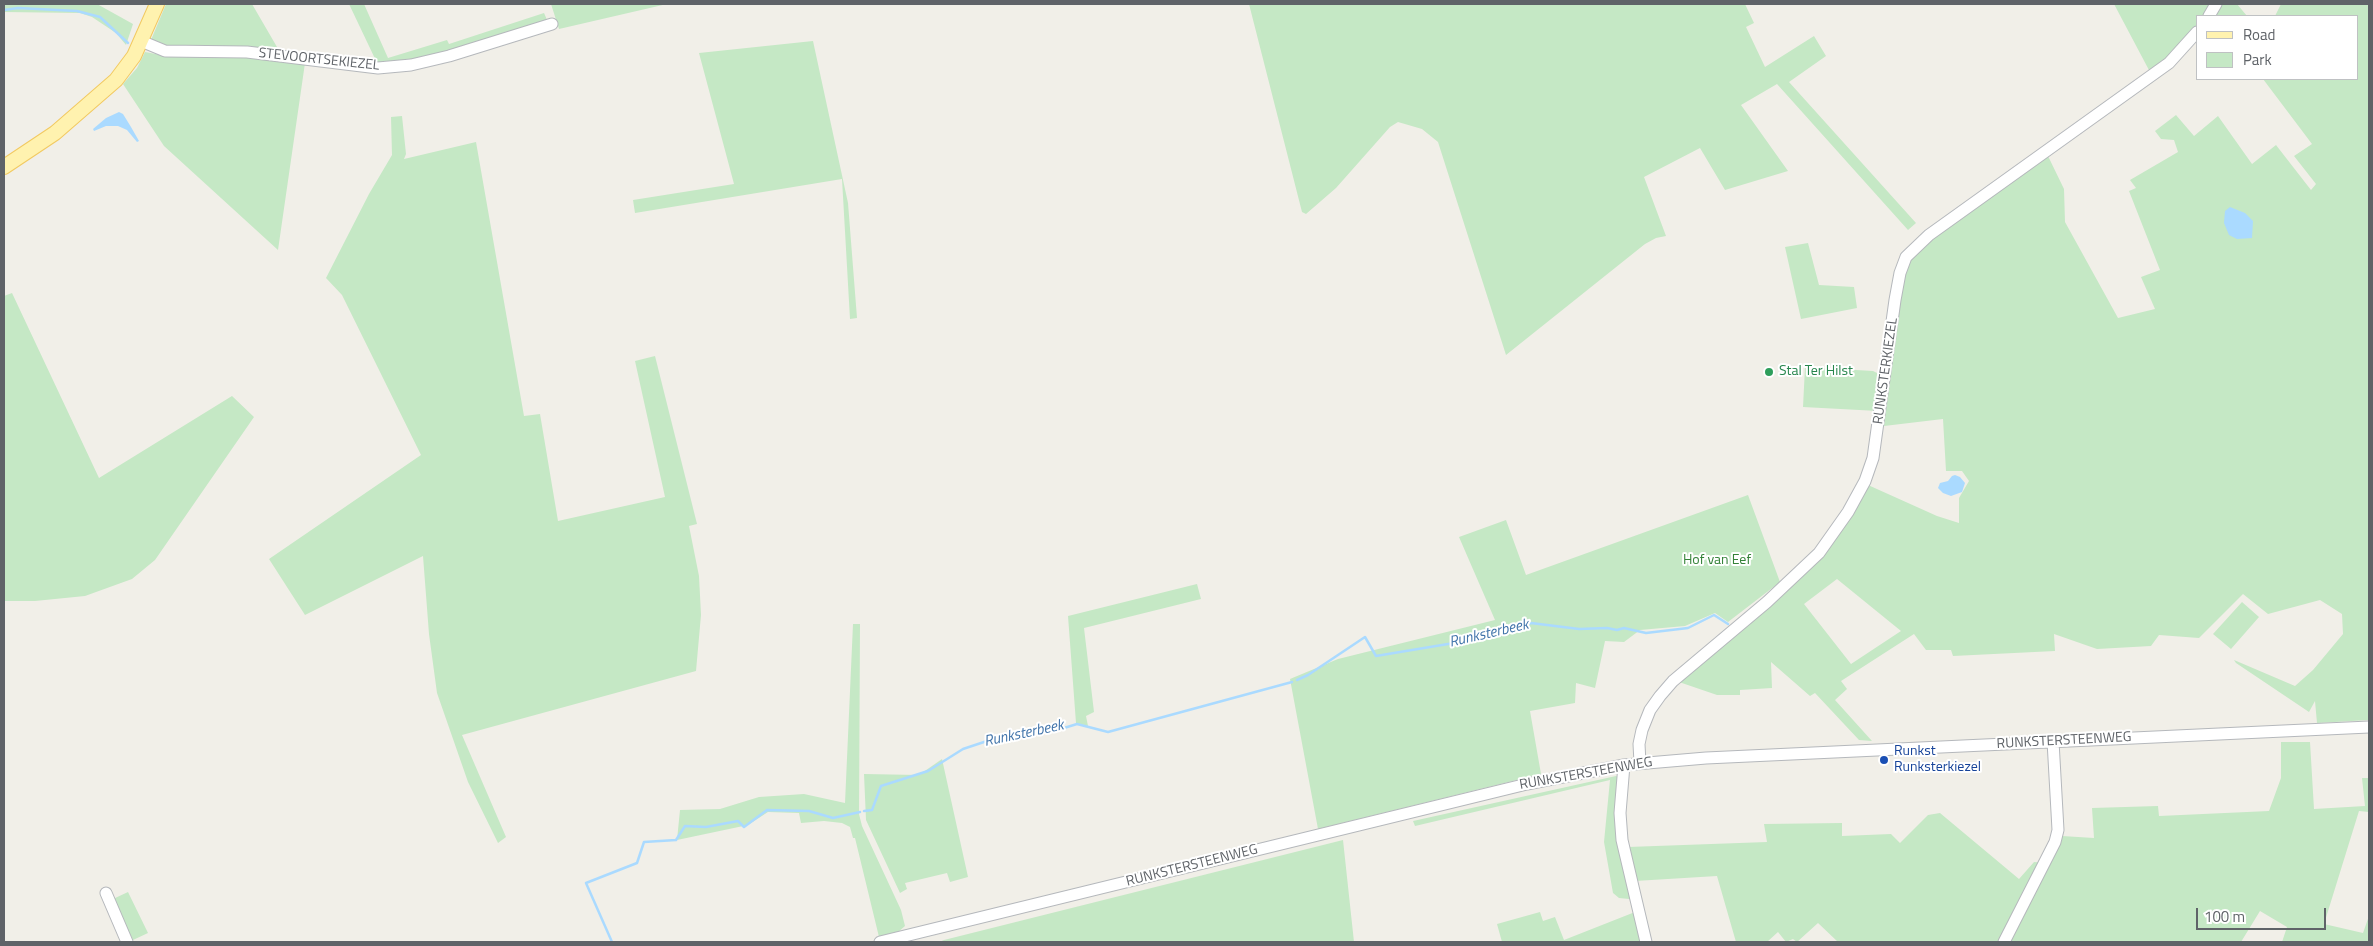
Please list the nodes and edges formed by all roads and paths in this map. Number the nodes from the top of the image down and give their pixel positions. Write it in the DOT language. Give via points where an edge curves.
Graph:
graph roads {
  1 [pos="157,4"];
  2 [pos="2216,4"];
  3 [pos="2210,15"];
  4 [pos="552,24"];
  5 [pos="2196,33"];
  6 [pos="141,41"];
  7 [pos="4,167"];
  8 [pos="2369,726"];
  9 [pos="2053,742"];
  10 [pos="1640,763"];
  11 [pos="1624,765"];
  12 [pos="106,893"];
  13 [pos="126,942"];
  14 [pos="880,942"];
  15 [pos="1646,942"];
  16 [pos="2004,942"];
  1 -- 6 [label="main road"];
  2 -- 3 [label="street"];
  4 -- 6 [label="street, STEVOORTSEKIEZEL" via="449,56 412,65 378,68 247,52 165,51"];
  5 -- 10 [label="street, RUNKSTERKIEZEL" via="2169,63 1929,235 1906,257 1895,300 1873,458 1865,481 1819,553 1660,696 1642,730"];
  6 -- 7 [label="main road" via="116,80 55,133"];
  8 -- 9 [label="street, RUNKSTERSTEENWEG"];
  9 -- 10 [label="street, RUNKSTERSTEENWEG"];
  9 -- 16 [label="street" via="2058,830 2055,842"];
  10 -- 11 [label="street, RUNKSTERSTEENWEG"];
  11 -- 14 [label="street, RUNKSTERSTEENWEG" via="1527,784"];
  11 -- 15 [label="street" via="1620,813 1622,840"];
  12 -- 13 [label="street"];
}
